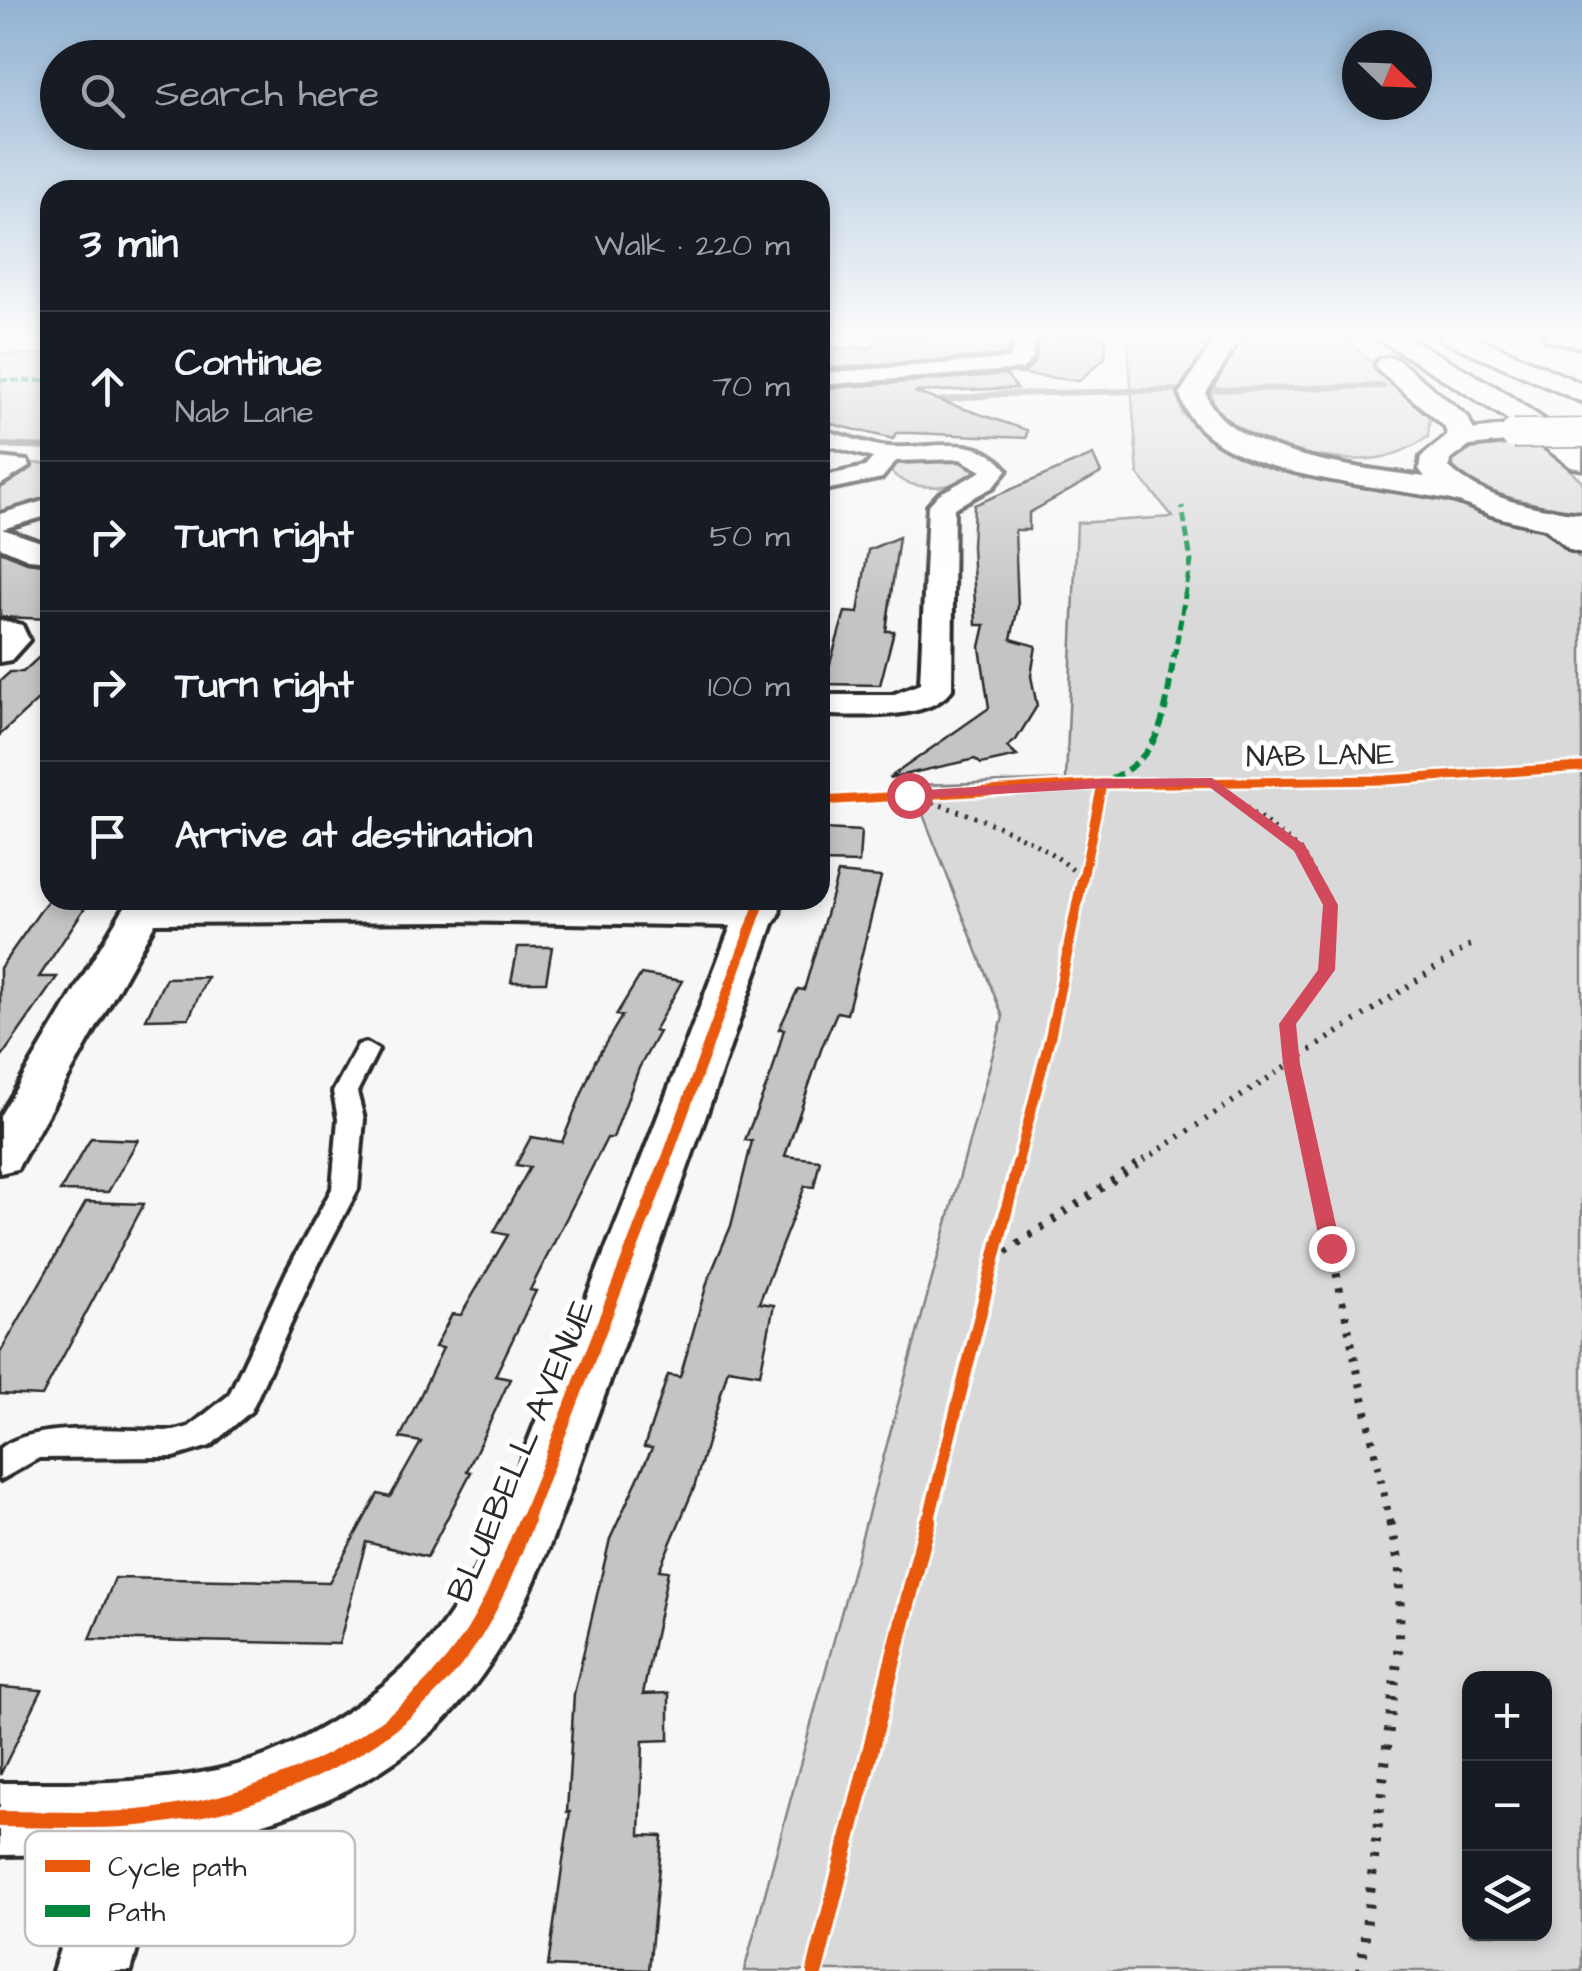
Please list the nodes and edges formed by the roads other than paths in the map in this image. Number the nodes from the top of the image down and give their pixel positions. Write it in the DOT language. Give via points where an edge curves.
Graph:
graph roads {
  1 [pos="1216,427"];
  2 [pos="1459,427"];
  3 [pos="1540,427"];
  4 [pos="1582,434"];
  5 [pos="1462,438"];
  6 [pos="830,439"];
  7 [pos="890,454"];
  8 [pos="1436,458"];
  9 [pos="1582,460"];
  10 [pos="0,465"];
  11 [pos="1361,473"];
  12 [pos="0,478"];
  13 [pos="830,482"];
  14 [pos="1464,493"];
  15 [pos="40,510"];
  16 [pos="1566,521"];
  17 [pos="0,522"];
  18 [pos="0,538"];
  19 [pos="1582,543"];
  20 [pos="40,553"];
  21 [pos="0,630"];
  22 [pos="0,652"];
  23 [pos="830,705"];
  24 [pos="143,910"];
  25 [pos="759,910"];
  26 [pos="366,1050"];
  27 [pos="0,1157"];
  28 [pos="0,1467"];
  29 [pos="138,1818"];
  30 [pos="0,1819"];
  31 [pos="134,1831"];
  32 [pos="100,1946"];
  33 [pos="92,1971"];
  1 -- 11 [label="street" via="1296,462"];
  2 -- 5 [label="highway"];
  3 -- 9 [label="highway"];
  4 -- 5 [label="street, bridge"];
  5 -- 8 [label="street"];
  6 -- 7 [label="street"];
  7 -- 13 [label="street" via="873,473"];
  7 -- 23 [label="street" via="966,454 995,470 988,481 951,494 941,506 936,688 896,705"];
  8 -- 11 [label="street"];
  8 -- 14 [label="street" via="1443,480"];
  10 -- 12 [label="street" via="18,466"];
  11 -- 14 [label="street"];
  14 -- 16 [label="street"];
  15 -- 17 [label="street"];
  16 -- 19 [label="highway"];
  18 -- 20 [label="street"];
  21 -- 22 [label="street" via="11,631 14,640"];
  24 -- 27 [label="street"];
  25 -- 29 [label="street, BLUEBELL AVENUE" via="497,1593 453,1663 392,1723 304,1776 234,1799"];
  26 -- 28 [label="lane" via="345,1092 345,1189 240,1404 198,1437 174,1444 38,1445"];
  29 -- 30 [label="street, BLUEBELL AVENUE"];
  29 -- 31 [label="street"];
  32 -- 33 [label="street"];
}
